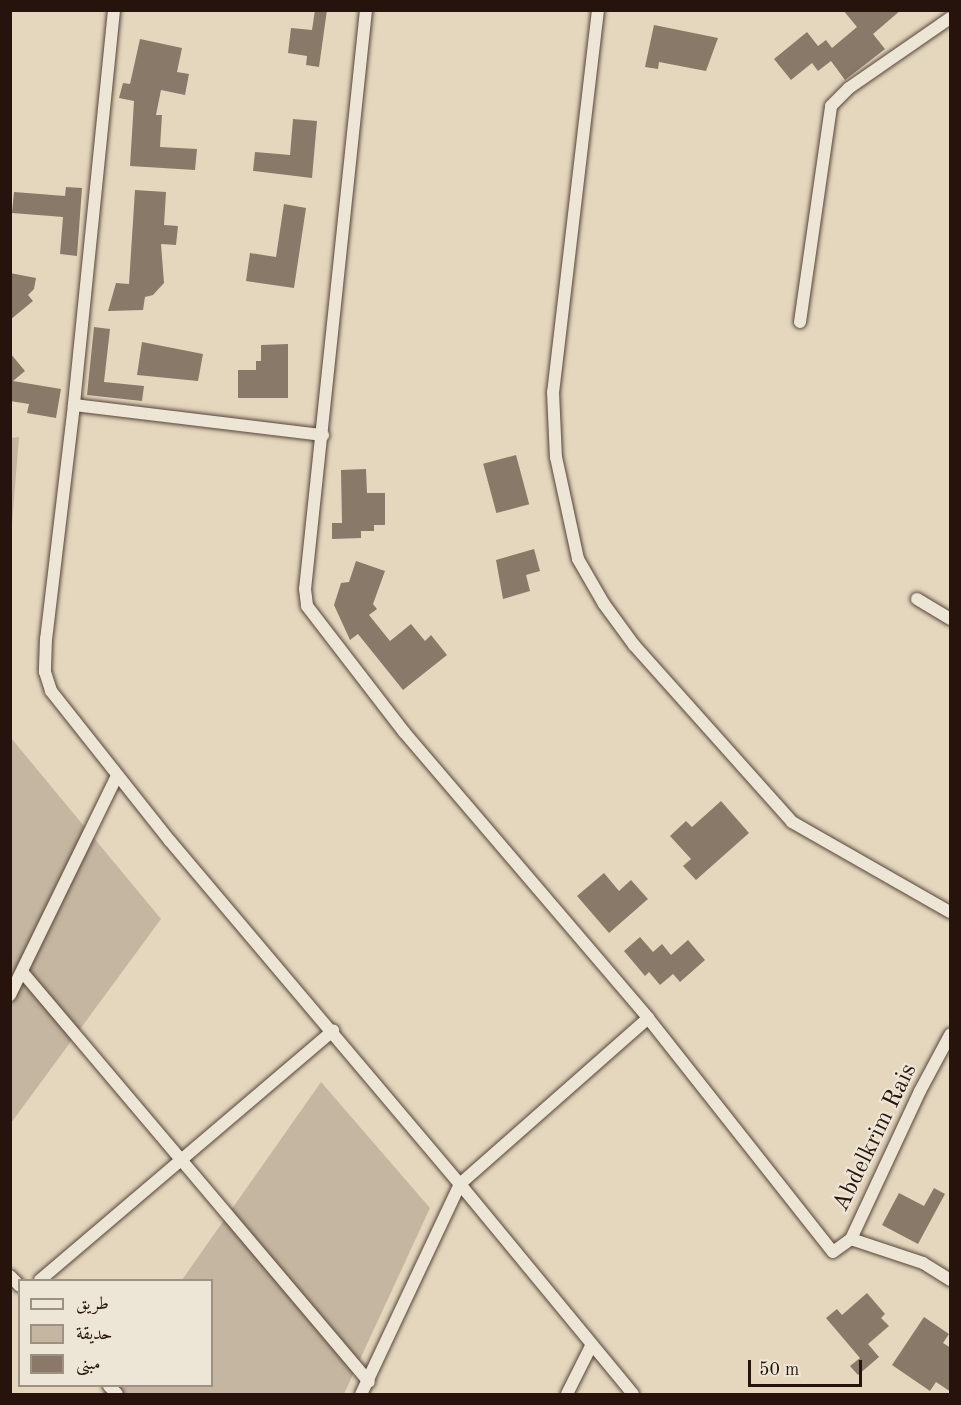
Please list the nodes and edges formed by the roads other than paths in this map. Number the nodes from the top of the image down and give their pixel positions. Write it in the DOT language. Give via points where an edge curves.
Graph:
graph roads {
  1 [pos="114,10"];
  2 [pos="366,10"];
  3 [pos="598,10"];
  4 [pos="951,18"];
  5 [pos="800,322"];
  6 [pos="74,405"];
  7 [pos="323,435"];
  8 [pos="917,599"];
  9 [pos="951,619"];
  10 [pos="117,776"];
  11 [pos="951,912"];
  12 [pos="24,974"];
  13 [pos="10,995"];
  14 [pos="648,1018"];
  15 [pos="333,1031"];
  16 [pos="951,1035"];
  17 [pos="181,1160"];
  18 [pos="460,1184"];
  19 [pos="851,1239"];
  20 [pos="42,1279"];
  21 [pos="951,1280"];
  22 [pos="591,1346"];
  23 [pos="369,1382"];
  24 [pos="631,1392"];
  25 [pos="362,1395"];
  26 [pos="567,1395"];
  1 -- 6 [label="street"];
  2 -- 7 [label="street"];
  3 -- 11 [label="street" via="553,392 556,457 578,559 603,604 634,645 792,822"];
  4 -- 5 [label="street" via="849,88 831,106"];
  6 -- 7 [label="street"];
  6 -- 10 [label="street" via="45,672 56,701"];
  7 -- 14 [label="street" via="305,589 307,606 404,732"];
  8 -- 9 [label="street"];
  10 -- 12 [label="street"];
  10 -- 15 [label="street"];
  12 -- 13 [label="street"];
  12 -- 17 [label="street"];
  14 -- 18 [label="street"];
  14 -- 19 [label="street, Abdelkrim Rais" via="833,1252"];
  15 -- 17 [label="street"];
  15 -- 18 [label="street"];
  16 -- 19 [label="street, Abdelkrim Rais" via="920,1091"];
  17 -- 20 [label="street"];
  17 -- 23 [label="street"];
  18 -- 22 [label="street"];
  18 -- 23 [label="street"];
  19 -- 21 [label="street" via="923,1263"];
  22 -- 24 [label="street"];
  22 -- 26 [label="street"];
  23 -- 25 [label="street"];
}
